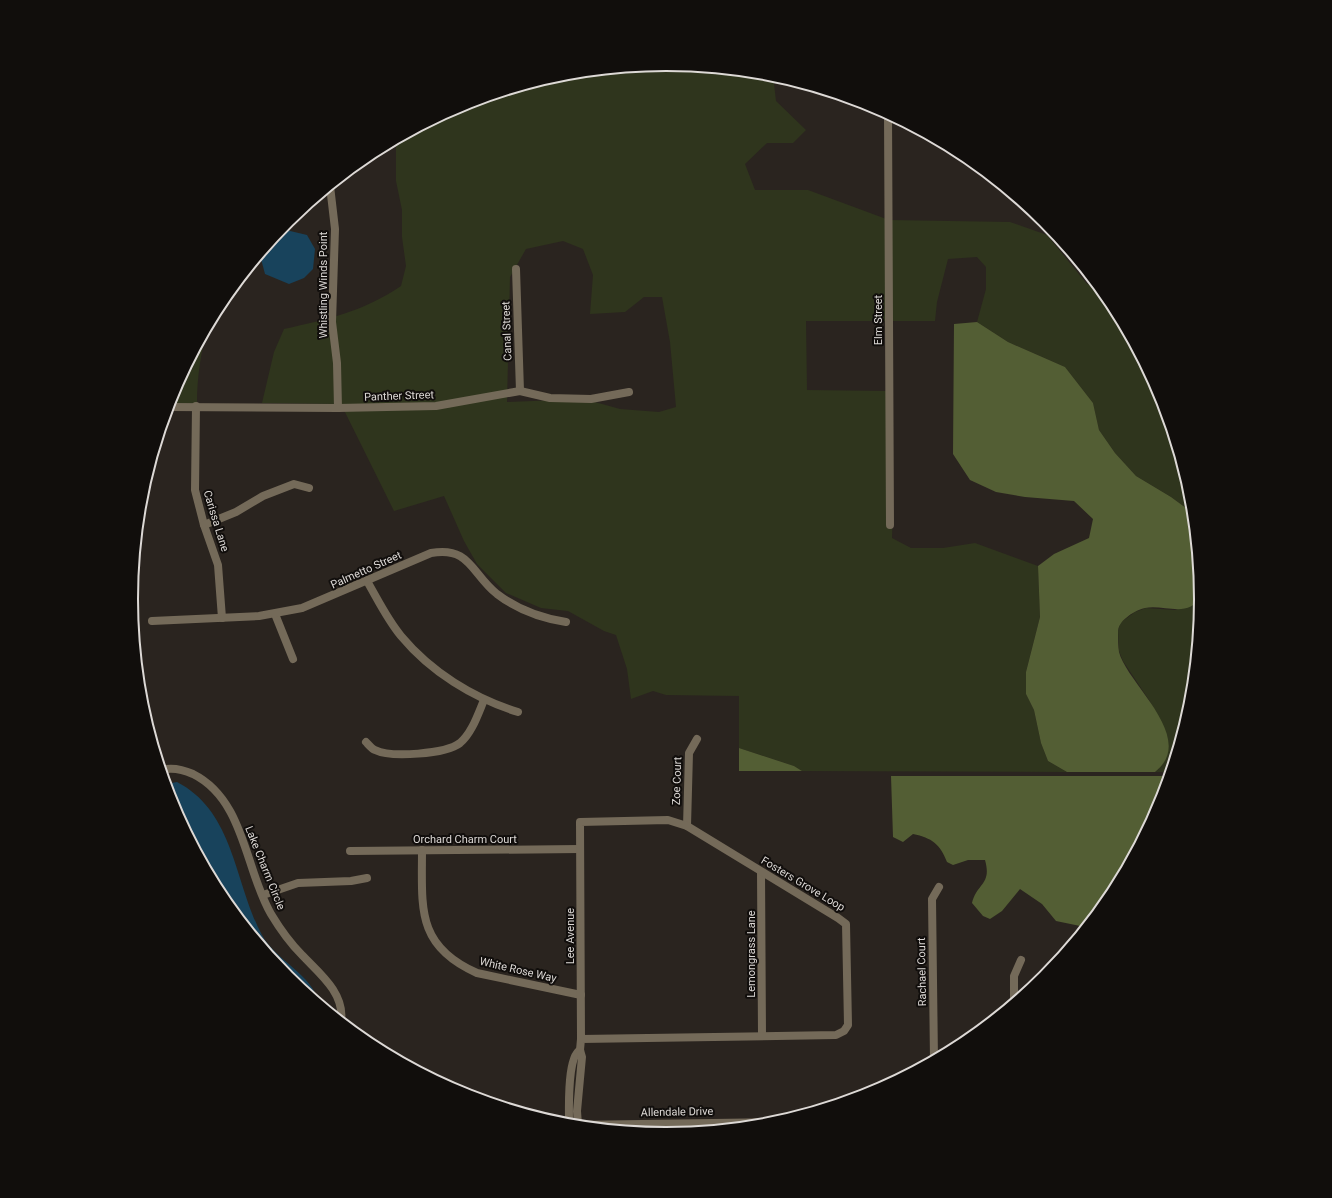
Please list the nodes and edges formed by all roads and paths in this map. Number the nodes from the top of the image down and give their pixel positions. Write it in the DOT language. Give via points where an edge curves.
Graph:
graph roads {
  1 [pos="888,120"];
  2 [pos="331,192"];
  3 [pos="516,269"];
  4 [pos="520,391"];
  5 [pos="629,392"];
  6 [pos="196,406"];
  7 [pos="174,407"];
  8 [pos="338,408"];
  9 [pos="309,488"];
  10 [pos="204,525"];
  11 [pos="890,525"];
  12 [pos="367,581"];
  13 [pos="275,614"];
  14 [pos="222,618"];
  15 [pos="152,621"];
  16 [pos="566,622"];
  17 [pos="293,659"];
  18 [pos="484,700"];
  19 [pos="518,712"];
  20 [pos="697,739"];
  21 [pos="366,742"];
  22 [pos="166,770"];
  23 [pos="580,822"];
  24 [pos="687,826"];
  25 [pos="580,849"];
  26 [pos="422,850"];
  27 [pos="350,851"];
  28 [pos="761,872"];
  29 [pos="367,878"];
  30 [pos="939,887"];
  31 [pos="263,895"];
  32 [pos="1021,960"];
  33 [pos="581,995"];
  34 [pos="1014,996"];
  35 [pos="340,1014"];
  36 [pos="762,1035"];
  37 [pos="581,1039"];
  38 [pos="934,1054"];
  39 [pos="575,1119"];
  40 [pos="729,1123"];
  41 [pos="617,1124"];
  1 -- 11 [label="street, Elm Street"];
  2 -- 8 [label="street, Whistling Winds Point" via="335,229 332,322 337,363"];
  3 -- 4 [label="street, Canal Street"];
  4 -- 5 [label="street, Panther Street" via="550,398 591,399"];
  4 -- 8 [label="street, Panther Street" via="436,406"];
  6 -- 7 [label="street, Panther Street"];
  6 -- 8 [label="street, Panther Street"];
  6 -- 10 [label="street, Carissa Lane" via="195,490"];
  9 -- 10 [label="street" via="294,484"];
  10 -- 14 [label="street, Carissa Lane" via="218,565"];
  12 -- 13 [label="street, Palmetto Street" via="302,608"];
  12 -- 16 [label="street, Palmetto Street" via="431,553 448,551 458,554 467,561 484,582 515,605 533,614"];
  12 -- 18 [label="street" via="387,617 407,642 442,675"];
  13 -- 14 [label="street, Palmetto Street"];
  13 -- 17 [label="street"];
  14 -- 15 [label="street, Palmetto Street"];
  18 -- 19 [label="street"];
  18 -- 21 [label="street" via="464,739 453,747 414,754 392,753 375,750"];
  20 -- 24 [label="street, Zoe Court" via="689,753"];
  22 -- 31 [label="street, Lake Charm Circle" via="184,770 203,779 219,796 233,816"];
  23 -- 24 [label="street, Fosters Grove Loop" via="668,820"];
  23 -- 25 [label="street, Lee Avenue"];
  24 -- 28 [label="street, Fosters Grove Loop"];
  25 -- 26 [label="street, Orchard Charm Court"];
  25 -- 33 [label="street, Lee Avenue"];
  26 -- 27 [label="street, Orchard Charm Court"];
  26 -- 33 [label="street, White Rose Way" via="422,910 428,928 444,952 463,967 477,973"];
  28 -- 36 [label="street, Lemongrass Lane"];
  28 -- 36 [label="street, Fosters Grove Loop" via="846,924 848,1025 844,1031 836,1035"];
  29 -- 31 [label="street" via="350,881 298,882"];
  30 -- 38 [label="street, Rachael Court" via="932,899"];
  31 -- 35 [label="street, Lake Charm Circle" via="270,914 287,938 330,985 338,1002"];
  32 -- 34 [label="street" via="1014,976"];
  33 -- 37 [label="street, Lee Avenue"];
  36 -- 37 [label="street, Fosters Grove Loop"];
  37 -- 39 [label="street, Lee Avenue" via="582,1057"];
  40 -- 41 [label="street, Allendale Drive"];
}
